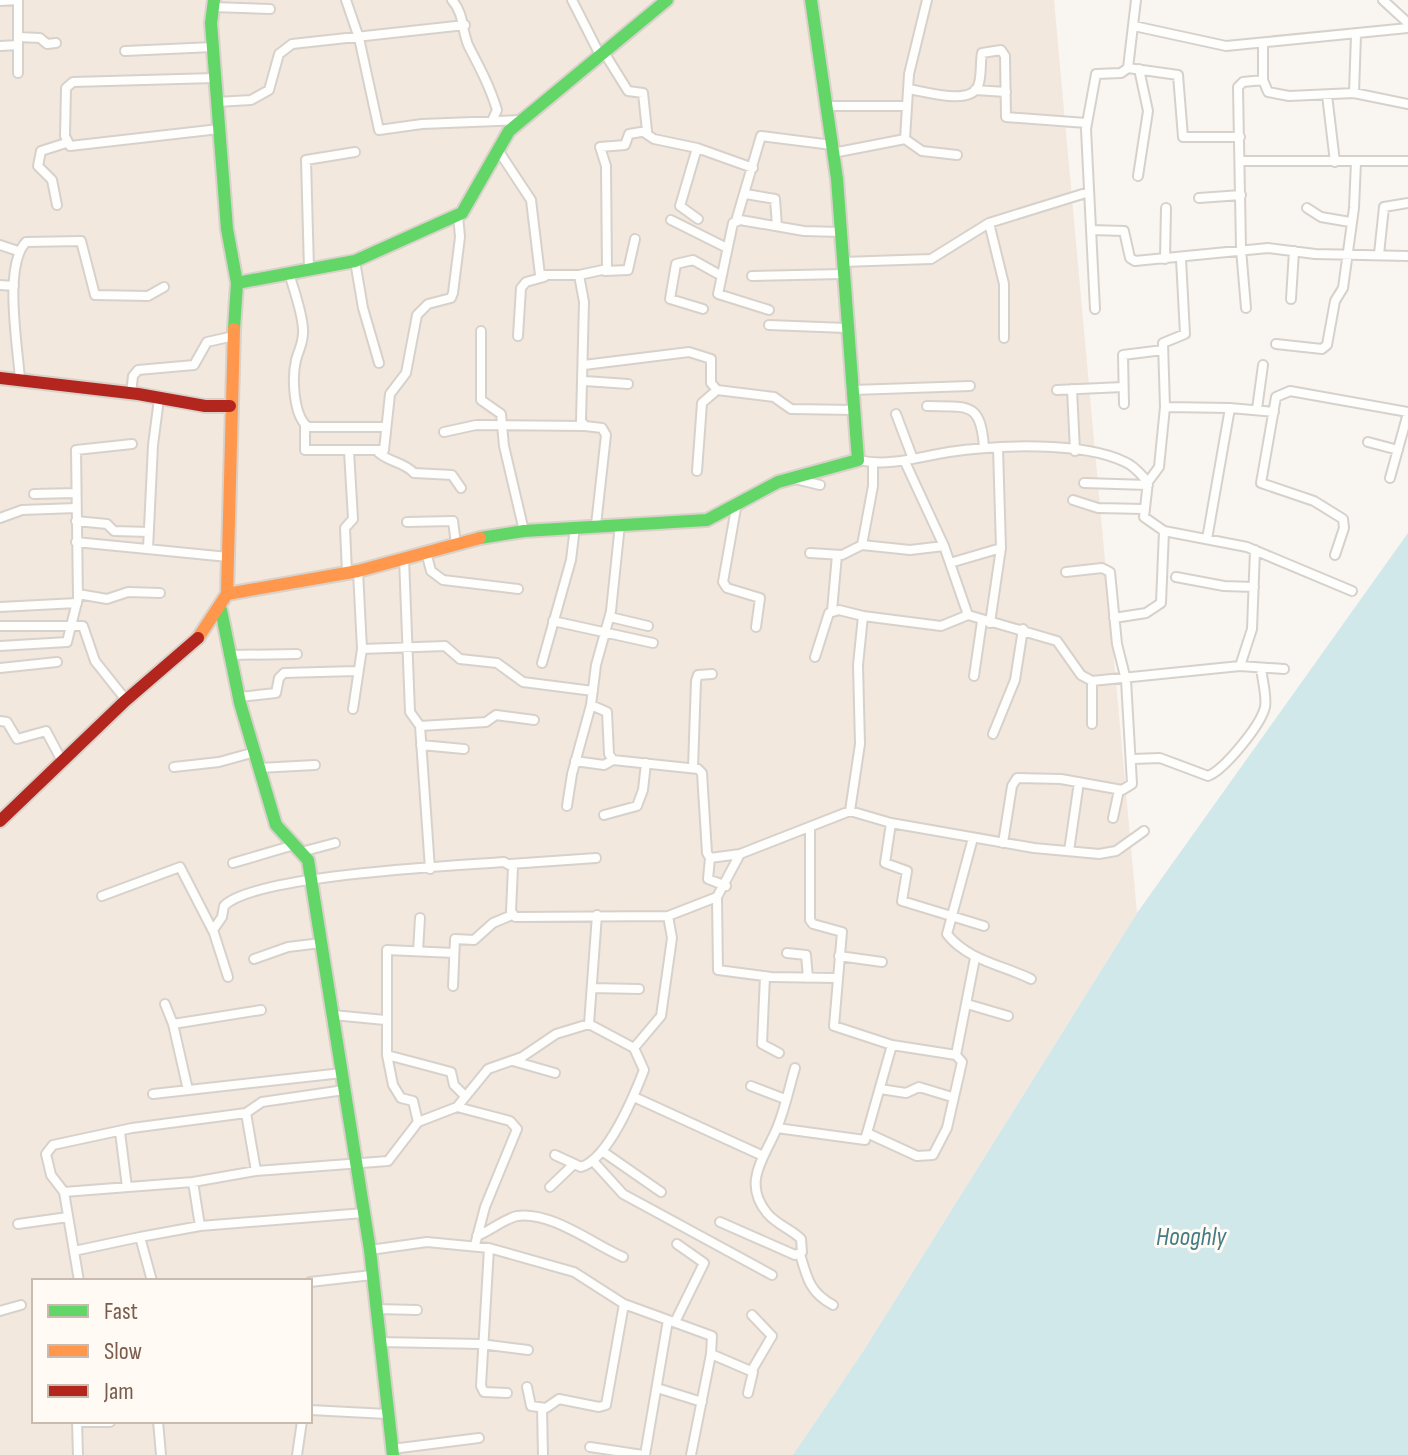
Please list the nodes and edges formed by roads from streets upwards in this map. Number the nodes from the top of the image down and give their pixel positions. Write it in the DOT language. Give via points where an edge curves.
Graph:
graph roads {
  1 [pos="18,0"];
  2 [pos="346,0"];
  3 [pos="452,0"];
  4 [pos="572,0"];
  5 [pos="667,0"];
  6 [pos="811,0"];
  7 [pos="927,0"];
  8 [pos="1136,0"];
  9 [pos="1383,0"];
  10 [pos="0,1"];
  11 [pos="214,4"];
  12 [pos="270,9"];
  13 [pos="465,25"];
  14 [pos="1134,26"];
  15 [pos="1408,26"];
  16 [pos="1356,35"];
  17 [pos="1408,37"];
  18 [pos="359,38"];
  19 [pos="18,41"];
  20 [pos="56,43"];
  21 [pos="1263,43"];
  22 [pos="0,46"];
  23 [pos="213,47"];
  24 [pos="125,51"];
  25 [pos="603,56"];
  26 [pos="1128,68"];
  27 [pos="1139,69"];
  28 [pos="18,73"];
  29 [pos="215,78"];
  30 [pos="1263,80"];
  31 [pos="908,89"];
  32 [pos="975,90"];
  33 [pos="1006,92"];
  34 [pos="1354,93"];
  35 [pos="1327,95"];
  36 [pos="217,102"];
  37 [pos="1408,104"];
  38 [pos="825,106"];
  39 [pos="907,106"];
  40 [pos="520,120"];
  41 [pos="492,121"];
  42 [pos="1086,123"];
  43 [pos="219,129"];
  44 [pos="645,133"];
  45 [pos="1240,137"];
  46 [pos="905,139"];
  47 [pos="66,143"];
  48 [pos="697,148"];
  49 [pos="832,149"];
  50 [pos="498,150"];
  51 [pos="355,152"];
  52 [pos="957,155"];
  53 [pos="1241,161"];
  54 [pos="1408,161"];
  55 [pos="1335,162"];
  56 [pos="1356,162"];
  57 [pos="753,168"];
  58 [pos="1138,176"];
  59 [pos="1089,192"];
  60 [pos="746,194"];
  61 [pos="1241,195"];
  62 [pos="1199,198"];
  63 [pos="1408,203"];
  64 [pos="57,205"];
  65 [pos="1166,208"];
  66 [pos="1307,208"];
  67 [pos="458,215"];
  68 [pos="698,219"];
  69 [pos="671,220"];
  70 [pos="736,221"];
  71 [pos="1350,222"];
  72 [pos="989,223"];
  73 [pos="777,226"];
  74 [pos="1091,230"];
  75 [pos="840,232"];
  76 [pos="635,239"];
  77 [pos="0,245"];
  78 [pos="727,248"];
  79 [pos="1241,249"];
  80 [pos="18,251"];
  81 [pos="1294,251"];
  82 [pos="1346,254"];
  83 [pos="1379,254"];
  84 [pos="1408,256"];
  85 [pos="1165,259"];
  86 [pos="1181,259"];
  87 [pos="355,261"];
  88 [pos="842,268"];
  89 [pos="309,269"];
  90 [pos="605,271"];
  91 [pos="289,273"];
  92 [pos="579,275"];
  93 [pos="720,275"];
  94 [pos="752,276"];
  95 [pos="544,277"];
  96 [pos="237,283"];
  97 [pos="0,285"];
  98 [pos="14,286"];
  99 [pos="164,287"];
  100 [pos="1291,299"];
  101 [pos="1246,308"];
  102 [pos="703,309"];
  103 [pos="1095,309"];
  104 [pos="769,310"];
  105 [pos="769,325"];
  106 [pos="846,328"];
  107 [pos="481,331"];
  108 [pos="234,336"];
  109 [pos="518,336"];
  110 [pos="1004,338"];
  111 [pos="1276,344"];
  112 [pos="1163,350"];
  113 [pos="379,363"];
  114 [pos="584,365"];
  115 [pos="1263,365"];
  116 [pos="0,378"];
  117 [pos="20,380"];
  118 [pos="585,381"];
  119 [pos="628,384"];
  120 [pos="970,386"];
  121 [pos="1123,387"];
  122 [pos="1072,389"];
  123 [pos="717,390"];
  124 [pos="853,390"];
  125 [pos="1057,390"];
  126 [pos="131,393"];
  127 [pos="159,399"];
  128 [pos="1124,404"];
  129 [pos="230,406"];
  130 [pos="927,406"];
  131 [pos="1165,407"];
  132 [pos="1230,408"];
  133 [pos="1257,409"];
  134 [pos="854,410"];
  135 [pos="1274,412"];
  136 [pos="1408,413"];
  137 [pos="896,414"];
  138 [pos="305,426"];
  139 [pos="502,426"];
  140 [pos="585,426"];
  141 [pos="386,427"];
  142 [pos="444,432"];
  143 [pos="1368,442"];
  144 [pos="132,444"];
  145 [pos="984,448"];
  146 [pos="998,448"];
  147 [pos="1398,450"];
  148 [pos="349,451"];
  149 [pos="1075,451"];
  150 [pos="379,453"];
  151 [pos="858,460"];
  152 [pos="909,460"];
  153 [pos="873,464"];
  154 [pos="697,471"];
  155 [pos="791,478"];
  156 [pos="1390,478"];
  157 [pos="1084,483"];
  158 [pos="1148,484"];
  159 [pos="820,485"];
  160 [pos="461,488"];
  161 [pos="75,493"];
  162 [pos="34,494"];
  163 [pos="1073,500"];
  164 [pos="76,508"];
  165 [pos="736,508"];
  166 [pos="1144,509"];
  167 [pos="0,518"];
  168 [pos="76,521"];
  169 [pos="407,522"];
  170 [pos="620,523"];
  171 [pos="596,525"];
  172 [pos="575,527"];
  173 [pos="524,531"];
  174 [pos="1164,531"];
  175 [pos="149,532"];
  176 [pos="1207,539"];
  177 [pos="76,542"];
  178 [pos="456,544"];
  179 [pos="862,545"];
  180 [pos="944,546"];
  181 [pos="1001,548"];
  182 [pos="148,549"];
  183 [pos="1255,550"];
  184 [pos="426,552"];
  185 [pos="810,553"];
  186 [pos="837,555"];
  187 [pos="1335,555"];
  188 [pos="228,557"];
  189 [pos="404,558"];
  190 [pos="950,563"];
  191 [pos="353,572"];
  192 [pos="1066,572"];
  193 [pos="1176,577"];
  194 [pos="1254,587"];
  195 [pos="518,589"];
  196 [pos="1352,591"];
  197 [pos="160,593"];
  198 [pos="227,594"];
  199 [pos="77,599"];
  200 [pos="0,607"];
  201 [pos="221,610"];
  202 [pos="832,611"];
  203 [pos="968,615"];
  204 [pos="863,616"];
  205 [pos="610,617"];
  206 [pos="1114,618"];
  207 [pos="553,621"];
  208 [pos="986,622"];
  209 [pos="74,623"];
  210 [pos="0,626"];
  211 [pos="648,626"];
  212 [pos="756,627"];
  213 [pos="1023,629"];
  214 [pos="605,633"];
  215 [pos="653,643"];
  216 [pos="0,646"];
  217 [pos="362,649"];
  218 [pos="406,649"];
  219 [pos="297,654"];
  220 [pos="230,655"];
  221 [pos="815,657"];
  222 [pos="57,662"];
  223 [pos="542,663"];
  224 [pos="1240,666"];
  225 [pos="0,668"];
  226 [pos="1261,668"];
  227 [pos="1284,669"];
  228 [pos="356,671"];
  229 [pos="712,674"];
  230 [pos="974,676"];
  231 [pos="1126,680"];
  232 [pos="1092,681"];
  233 [pos="593,691"];
  234 [pos="239,697"];
  235 [pos="126,700"];
  236 [pos="591,705"];
  237 [pos="353,709"];
  238 [pos="534,720"];
  239 [pos="0,721"];
  240 [pos="1092,724"];
  241 [pos="420,726"];
  242 [pos="993,734"];
  243 [pos="421,745"];
  244 [pos="464,749"];
  245 [pos="255,752"];
  246 [pos="1133,759"];
  247 [pos="613,760"];
  248 [pos="62,761"];
  249 [pos="575,761"];
  250 [pos="646,763"];
  251 [pos="315,765"];
  252 [pos="174,767"];
  253 [pos="259,768"];
  254 [pos="693,768"];
  255 [pos="1079,782"];
  256 [pos="1119,790"];
  257 [pos="567,806"];
  258 [pos="850,811"];
  259 [pos="604,815"];
  260 [pos="1113,818"];
  261 [pos="0,821"];
  262 [pos="891,823"];
  263 [pos="810,829"];
  264 [pos="1144,831"];
  265 [pos="973,838"];
  266 [pos="335,843"];
  267 [pos="1003,843"];
  268 [pos="298,848"];
  269 [pos="1069,851"];
  270 [pos="740,854"];
  271 [pos="596,858"];
  272 [pos="710,858"];
  273 [pos="233,863"];
  274 [pos="510,864"];
  275 [pos="430,869"];
  276 [pos="311,879"];
  277 [pos="726,886"];
  278 [pos="102,896"];
  279 [pos="717,897"];
  280 [pos="951,913"];
  281 [pos="512,915"];
  282 [pos="597,915"];
  283 [pos="668,916"];
  284 [pos="420,918"];
  285 [pos="984,926"];
  286 [pos="213,932"];
  287 [pos="321,943"];
  288 [pos="418,951"];
  289 [pos="454,953"];
  290 [pos="787,953"];
  291 [pos="839,956"];
  292 [pos="975,958"];
  293 [pos="254,959"];
  294 [pos="882,962"];
  295 [pos="765,976"];
  296 [pos="228,977"];
  297 [pos="808,978"];
  298 [pos="836,978"];
  299 [pos="1031,979"];
  300 [pos="453,986"];
  301 [pos="592,988"];
  302 [pos="639,989"];
  303 [pos="165,1004"];
  304 [pos="967,1004"];
  305 [pos="261,1010"];
  306 [pos="333,1015"];
  307 [pos="1008,1016"];
  308 [pos="385,1020"];
  309 [pos="173,1024"];
  310 [pos="589,1024"];
  311 [pos="892,1045"];
  312 [pos="634,1048"];
  313 [pos="779,1053"];
  314 [pos="387,1055"];
  315 [pos="956,1055"];
  316 [pos="512,1060"];
  317 [pos="795,1068"];
  318 [pos="342,1073"];
  319 [pos="555,1073"];
  320 [pos="751,1086"];
  321 [pos="880,1089"];
  322 [pos="188,1090"];
  323 [pos="344,1090"];
  324 [pos="153,1094"];
  325 [pos="464,1095"];
  326 [pos="634,1097"];
  327 [pos="952,1097"];
  328 [pos="785,1099"];
  329 [pos="457,1107"];
  330 [pos="246,1113"];
  331 [pos="418,1122"];
  332 [pos="777,1128"];
  333 [pos="120,1132"];
  334 [pos="867,1133"];
  335 [pos="602,1151"];
  336 [pos="555,1155"];
  337 [pos="761,1155"];
  338 [pos="593,1161"];
  339 [pos="356,1163"];
  340 [pos="573,1165"];
  341 [pos="256,1171"];
  342 [pos="193,1182"];
  343 [pos="127,1187"];
  344 [pos="550,1187"];
  345 [pos="64,1192"];
  346 [pos="661,1192"];
  347 [pos="364,1213"];
  348 [pos="68,1217"];
  349 [pos="720,1222"];
  350 [pos="18,1224"];
  351 [pos="200,1226"];
  352 [pos="140,1237"];
  353 [pos="476,1241"];
  354 [pos="677,1244"];
  355 [pos="489,1248"];
  356 [pos="370,1250"];
  357 [pos="74,1251"];
  358 [pos="800,1254"];
  359 [pos="623,1257"];
  360 [pos="372,1275"];
  361 [pos="772,1275"];
  362 [pos="79,1279"];
  363 [pos="151,1279"];
  364 [pos="312,1282"];
  365 [pos="624,1304"];
  366 [pos="21,1305"];
  367 [pos="833,1305"];
  368 [pos="376,1309"];
  369 [pos="417,1310"];
  370 [pos="0,1311"];
  371 [pos="752,1315"];
  372 [pos="671,1321"];
  373 [pos="379,1342"];
  374 [pos="481,1344"];
  375 [pos="528,1350"];
  376 [pos="711,1354"];
  377 [pos="752,1370"];
  378 [pos="527,1387"];
  379 [pos="657,1388"];
  380 [pos="507,1393"];
  381 [pos="748,1393"];
  382 [pos="702,1402"];
  383 [pos="542,1408"];
  384 [pos="312,1410"];
  385 [pos="387,1414"];
  386 [pos="77,1423"];
  387 [pos="158,1423"];
  388 [pos="302,1423"];
  389 [pos="479,1438"];
  390 [pos="590,1447"];
  391 [pos="392,1452"];
  392 [pos="78,1455"];
  393 [pos="161,1455"];
  394 [pos="297,1455"];
  395 [pos="543,1455"];
  396 [pos="644,1455"];
  397 [pos="691,1455"];
  1 -- 10 [label="street"];
  1 -- 19 [label="street"];
  2 -- 18 [label="street"];
  3 -- 13 [label="street"];
  4 -- 25 [label="street"];
  5 -- 25 [label="street"];
  6 -- 38 [label="street"];
  7 -- 31 [label="street"];
  8 -- 14 [label="street"];
  9 -- 15 [label="street"];
  11 -- 12 [label="street"];
  11 -- 23 [label="street"];
  13 -- 18 [label="street"];
  13 -- 41 [label="street" via="497,110"];
  14 -- 21 [label="street" via="1215,46"];
  14 -- 26 [label="street"];
  15 -- 16 [label="street"];
  15 -- 17 [label="street"];
  16 -- 21 [label="street"];
  16 -- 34 [label="street"];
  18 -- 36 [label="street" via="292,44 279,54 269,90 251,100"];
  18 -- 41 [label="street" via="379,130"];
  19 -- 20 [label="street" via="40,38"];
  19 -- 22 [label="street"];
  19 -- 28 [label="street"];
  21 -- 30 [label="street"];
  23 -- 24 [label="street"];
  23 -- 29 [label="street"];
  25 -- 40 [label="street"];
  25 -- 44 [label="street" via="628,91 643,93"];
  26 -- 27 [label="street"];
  26 -- 42 [label="street" via="1096,74"];
  27 -- 45 [label="street" via="1178,75 1183,137"];
  27 -- 58 [label="street" via="1148,111"];
  29 -- 36 [label="street"];
  29 -- 47 [label="street" via="73,82 66,88"];
  30 -- 35 [label="street" via="1274,94"];
  30 -- 45 [label="street" via="1239,85"];
  31 -- 32 [label="street" via="956,96"];
  31 -- 39 [label="street"];
  32 -- 33 [label="street"];
  32 -- 33 [label="street" via="982,53 1001,50"];
  33 -- 42 [label="street" via="1008,118"];
  34 -- 35 [label="street"];
  34 -- 37 [label="street"];
  35 -- 55 [label="street"];
  36 -- 43 [label="street"];
  38 -- 39 [label="street"];
  38 -- 49 [label="street"];
  39 -- 46 [label="street"];
  40 -- 41 [label="street"];
  40 -- 50 [label="street"];
  42 -- 59 [label="street"];
  43 -- 47 [label="street"];
  43 -- 96 [label="street"];
  44 -- 48 [label="street"];
  44 -- 90 [label="street" via="629,134 625,145 600,147 606,166"];
  45 -- 53 [label="street"];
  46 -- 49 [label="street"];
  46 -- 52 [label="street" via="922,151"];
  47 -- 64 [label="street" via="41,151 38,166 52,180"];
  48 -- 57 [label="street"];
  48 -- 68 [label="street" via="680,206"];
  49 -- 57 [label="street" via="765,134"];
  49 -- 75 [label="street"];
  50 -- 67 [label="street"];
  50 -- 95 [label="street" via="531,200 538,271"];
  51 -- 89 [label="street" via="306,160"];
  53 -- 55 [label="street"];
  53 -- 61 [label="street"];
  54 -- 56 [label="street"];
  55 -- 56 [label="street"];
  56 -- 71 [label="street"];
  57 -- 60 [label="street"];
  59 -- 72 [label="street"];
  59 -- 74 [label="street"];
  60 -- 70 [label="street"];
  60 -- 73 [label="street" via="775,199"];
  61 -- 62 [label="street"];
  61 -- 79 [label="street"];
  63 -- 83 [label="street" via="1384,207"];
  65 -- 85 [label="street"];
  66 -- 71 [label="street" via="1321,217"];
  67 -- 87 [label="street"];
  67 -- 141 [label="street" via="453,293 419,310 406,373 390,394"];
  69 -- 78 [label="street"];
  70 -- 73 [label="street"];
  70 -- 78 [label="street"];
  71 -- 82 [label="street"];
  72 -- 88 [label="street" via="931,259"];
  72 -- 110 [label="street" via="1004,284"];
  73 -- 75 [label="street"];
  74 -- 85 [label="street" via="1124,231 1133,261"];
  74 -- 103 [label="street"];
  75 -- 88 [label="street"];
  76 -- 90 [label="street" via="628,270"];
  77 -- 80 [label="street"];
  78 -- 93 [label="street"];
  79 -- 81 [label="street"];
  79 -- 86 [label="street"];
  79 -- 101 [label="street"];
  80 -- 98 [label="street"];
  80 -- 99 [label="street" via="33,240 76,238 84,245 95,295 148,296"];
  81 -- 82 [label="street"];
  81 -- 100 [label="street"];
  82 -- 83 [label="street"];
  82 -- 111 [label="street" via="1343,288 1335,301 1327,345 1322,349"];
  83 -- 84 [label="street"];
  85 -- 86 [label="street"];
  86 -- 112 [label="street" via="1185,334 1165,340"];
  87 -- 89 [label="street"];
  87 -- 113 [label="street"];
  88 -- 94 [label="street"];
  88 -- 106 [label="street"];
  89 -- 91 [label="street"];
  90 -- 92 [label="street"];
  91 -- 96 [label="street"];
  91 -- 138 [label="street" via="303,325 295,392"];
  92 -- 95 [label="street"];
  92 -- 114 [label="street"];
  93 -- 102 [label="street" via="693,260 676,264 670,299"];
  93 -- 104 [label="street" via="721,296"];
  95 -- 109 [label="street" via="521,288"];
  96 -- 108 [label="street"];
  97 -- 98 [label="street"];
  98 -- 117 [label="street"];
  105 -- 106 [label="street"];
  106 -- 124 [label="street"];
  107 -- 139 [label="street" via="481,400 498,410"];
  108 -- 126 [label="street" via="207,342 194,365 138,370"];
  108 -- 129 [label="street"];
  112 -- 121 [label="street" via="1123,355"];
  112 -- 131 [label="street"];
  114 -- 118 [label="street"];
  114 -- 123 [label="street" via="706,354"];
  115 -- 133 [label="street"];
  116 -- 117 [label="street"];
  117 -- 126 [label="street"];
  118 -- 119 [label="street"];
  118 -- 140 [label="street"];
  120 -- 124 [label="street"];
  121 -- 122 [label="street"];
  121 -- 128 [label="street"];
  122 -- 125 [label="street"];
  122 -- 149 [label="street"];
  123 -- 134 [label="street" via="774,397 791,409"];
  123 -- 154 [label="street" via="702,403"];
  124 -- 134 [label="street"];
  126 -- 127 [label="street"];
  127 -- 129 [label="street"];
  127 -- 175 [label="street"];
  129 -- 188 [label="street"];
  130 -- 145 [label="street" via="975,411 982,422"];
  131 -- 132 [label="street"];
  131 -- 158 [label="street" via="1159,467"];
  132 -- 133 [label="street"];
  132 -- 176 [label="street"];
  133 -- 135 [label="street"];
  134 -- 151 [label="street"];
  135 -- 136 [label="street" via="1278,394 1290,391"];
  135 -- 187 [label="street" via="1261,483 1314,501 1343,519"];
  136 -- 147 [label="street"];
  137 -- 152 [label="street"];
  138 -- 141 [label="street"];
  138 -- 148 [label="street" via="305,450"];
  139 -- 140 [label="street"];
  139 -- 142 [label="street"];
  139 -- 173 [label="street"];
  140 -- 171 [label="street" via="602,428 606,435"];
  141 -- 150 [label="street" via="386,446"];
  143 -- 147 [label="street"];
  144 -- 161 [label="street" via="76,450"];
  145 -- 146 [label="street"];
  145 -- 152 [label="street"];
  146 -- 149 [label="street"];
  146 -- 181 [label="street"];
  147 -- 156 [label="street"];
  148 -- 150 [label="street"];
  148 -- 191 [label="street" via="353,519 345,528"];
  149 -- 158 [label="street" via="1122,460"];
  150 -- 160 [label="street" via="414,473 452,475"];
  151 -- 153 [label="street"];
  151 -- 155 [label="street"];
  152 -- 153 [label="street"];
  152 -- 180 [label="street"];
  153 -- 179 [label="street"];
  155 -- 159 [label="street"];
  155 -- 165 [label="street"];
  157 -- 158 [label="street"];
  158 -- 166 [label="street"];
  161 -- 162 [label="street"];
  161 -- 164 [label="street"];
  163 -- 166 [label="street" via="1098,508"];
  164 -- 167 [label="street" via="22,510"];
  164 -- 168 [label="street"];
  165 -- 170 [label="street" via="707,520"];
  165 -- 212 [label="street" via="723,582 760,598"];
  166 -- 174 [label="street" via="1146,521"];
  168 -- 175 [label="street"];
  168 -- 177 [label="street"];
  169 -- 178 [label="street" via="453,521"];
  170 -- 171 [label="street"];
  170 -- 205 [label="street"];
  171 -- 172 [label="street"];
  172 -- 173 [label="street"];
  172 -- 207 [label="street"];
  173 -- 178 [label="street"];
  174 -- 176 [label="street"];
  174 -- 206 [label="street" via="1161,603 1146,613"];
  175 -- 182 [label="street"];
  176 -- 183 [label="street"];
  177 -- 182 [label="street"];
  177 -- 199 [label="street"];
  178 -- 184 [label="street"];
  179 -- 180 [label="street" via="910,550"];
  179 -- 186 [label="street"];
  180 -- 190 [label="street"];
  181 -- 190 [label="street"];
  181 -- 208 [label="street"];
  182 -- 188 [label="street"];
  183 -- 194 [label="street"];
  183 -- 196 [label="street"];
  184 -- 189 [label="street"];
  184 -- 195 [label="street" via="431,571 443,580"];
  185 -- 186 [label="street"];
  186 -- 202 [label="street"];
  188 -- 198 [label="street"];
  189 -- 191 [label="street"];
  189 -- 218 [label="street"];
  190 -- 203 [label="street"];
  191 -- 198 [label="street"];
  191 -- 217 [label="street"];
  192 -- 206 [label="street" via="1108,570"];
  193 -- 194 [label="street"];
  194 -- 224 [label="street" via="1252,629"];
  197 -- 199 [label="street"];
  198 -- 201 [label="street"];
  199 -- 200 [label="street"];
  199 -- 209 [label="street"];
  201 -- 220 [label="street"];
  201 -- 235 [label="street"];
  202 -- 204 [label="street"];
  202 -- 221 [label="street" via="825,616"];
  203 -- 204 [label="street" via="946,626"];
  203 -- 208 [label="street"];
  204 -- 258 [label="street" via="860,744"];
  205 -- 211 [label="street"];
  205 -- 214 [label="street"];
  206 -- 231 [label="street"];
  207 -- 214 [label="street"];
  207 -- 223 [label="street"];
  208 -- 213 [label="street"];
  208 -- 230 [label="street"];
  209 -- 210 [label="street"];
  209 -- 216 [label="street" via="63,645"];
  209 -- 235 [label="street" via="86,630 95,661"];
  213 -- 232 [label="street" via="1057,641 1081,675"];
  213 -- 242 [label="street" via="1015,680"];
  214 -- 215 [label="street"];
  214 -- 233 [label="street"];
  217 -- 218 [label="street"];
  217 -- 228 [label="street"];
  218 -- 233 [label="street" via="445,646 460,659 497,663 523,682"];
  218 -- 241 [label="street" via="410,712"];
  219 -- 220 [label="street"];
  220 -- 234 [label="street"];
  222 -- 225 [label="street"];
  224 -- 226 [label="street"];
  224 -- 231 [label="street"];
  226 -- 227 [label="street"];
  226 -- 246 [label="street" via="1263,710 1253,731 1217,772 1208,776 1160,758"];
  228 -- 234 [label="street" via="284,673 276,693"];
  228 -- 237 [label="street"];
  229 -- 254 [label="street" via="698,675 696,681"];
  231 -- 232 [label="street"];
  231 -- 246 [label="street"];
  232 -- 240 [label="street"];
  233 -- 236 [label="street"];
  234 -- 245 [label="street"];
  235 -- 248 [label="street"];
  236 -- 247 [label="street" via="607,712"];
  236 -- 249 [label="street"];
  238 -- 241 [label="street" via="496,715 486,722"];
  239 -- 248 [label="street" via="7,722 17,739 46,731"];
  241 -- 243 [label="street"];
  243 -- 244 [label="street"];
  243 -- 275 [label="street"];
  245 -- 252 [label="street"];
  245 -- 253 [label="street"];
  246 -- 256 [label="street" via="1131,787"];
  247 -- 249 [label="street" via="604,765"];
  247 -- 250 [label="street"];
  248 -- 261 [label="street"];
  249 -- 257 [label="street"];
  250 -- 254 [label="street"];
  250 -- 259 [label="street" via="637,806"];
  251 -- 253 [label="street"];
  253 -- 268 [label="street" via="276,825"];
  254 -- 272 [label="street" via="702,773 704,843"];
  255 -- 256 [label="street"];
  255 -- 267 [label="street" via="1015,779"];
  255 -- 269 [label="street"];
  256 -- 260 [label="street"];
  258 -- 262 [label="street"];
  258 -- 263 [label="street"];
  262 -- 265 [label="street"];
  262 -- 280 [label="street" via="885,863 907,871 902,901"];
  263 -- 270 [label="street"];
  263 -- 291 [label="street" via="810,920 841,929"];
  264 -- 269 [label="street" via="1108,854"];
  265 -- 267 [label="street"];
  265 -- 280 [label="street"];
  266 -- 268 [label="street"];
  267 -- 269 [label="street"];
  268 -- 273 [label="street"];
  268 -- 276 [label="street" via="308,860"];
  270 -- 272 [label="street"];
  270 -- 277 [label="street"];
  271 -- 274 [label="street"];
  272 -- 277 [label="street" via="708,879"];
  274 -- 275 [label="street"];
  274 -- 281 [label="street"];
  275 -- 276 [label="street"];
  276 -- 286 [label="street" via="228,902"];
  276 -- 287 [label="street"];
  277 -- 279 [label="street"];
  278 -- 286 [label="street" via="180,867"];
  279 -- 283 [label="street"];
  279 -- 295 [label="street" via="718,970"];
  280 -- 285 [label="street"];
  280 -- 292 [label="street" via="947,934"];
  281 -- 282 [label="street"];
  281 -- 289 [label="street" via="474,940 458,938"];
  282 -- 283 [label="street"];
  282 -- 301 [label="street"];
  283 -- 312 [label="street" via="672,938 661,1016"];
  284 -- 288 [label="street"];
  286 -- 296 [label="street"];
  287 -- 293 [label="street"];
  287 -- 306 [label="street"];
  288 -- 289 [label="street"];
  288 -- 308 [label="street" via="387,950"];
  289 -- 300 [label="street"];
  290 -- 297 [label="street" via="806,955"];
  291 -- 294 [label="street"];
  291 -- 298 [label="street"];
  292 -- 299 [label="street"];
  292 -- 304 [label="street"];
  295 -- 297 [label="street"];
  295 -- 313 [label="street" via="762,1044"];
  297 -- 298 [label="street"];
  298 -- 311 [label="street" via="834,1026"];
  301 -- 302 [label="street"];
  301 -- 310 [label="street"];
  303 -- 309 [label="street"];
  304 -- 307 [label="street"];
  304 -- 315 [label="street"];
  305 -- 309 [label="street"];
  306 -- 308 [label="street"];
  306 -- 318 [label="street"];
  308 -- 314 [label="street"];
  309 -- 322 [label="street"];
  310 -- 312 [label="street"];
  310 -- 316 [label="street" via="556,1034"];
  311 -- 315 [label="street"];
  311 -- 321 [label="street"];
  312 -- 326 [label="street" via="644,1070"];
  314 -- 325 [label="street" via="451,1072"];
  314 -- 331 [label="street" via="393,1085 401,1098 413,1101"];
  315 -- 327 [label="street" via="962,1062"];
  316 -- 319 [label="street"];
  316 -- 325 [label="street" via="488,1069"];
  317 -- 328 [label="street"];
  318 -- 322 [label="street"];
  318 -- 323 [label="street"];
  320 -- 328 [label="street"];
  321 -- 327 [label="street" via="906,1093 919,1087"];
  321 -- 334 [label="street"];
  322 -- 324 [label="street"];
  323 -- 330 [label="street" via="262,1102"];
  323 -- 339 [label="street"];
  325 -- 329 [label="street"];
  326 -- 335 [label="street"];
  326 -- 337 [label="street"];
  327 -- 334 [label="street" via="947,1128 933,1155 917,1156"];
  328 -- 332 [label="street"];
  329 -- 331 [label="street"];
  329 -- 353 [label="street" via="510,1121 517,1129"];
  330 -- 333 [label="street"];
  330 -- 341 [label="street"];
  331 -- 339 [label="street" via="392,1159"];
  332 -- 334 [label="street" via="862,1141"];
  332 -- 337 [label="street"];
  333 -- 343 [label="street"];
  333 -- 345 [label="street" via="48,1148 51,1175"];
  335 -- 338 [label="street"];
  335 -- 346 [label="street"];
  336 -- 340 [label="street"];
  337 -- 358 [label="street" via="755,1192 768,1215 800,1237"];
  338 -- 340 [label="street"];
  338 -- 361 [label="street" via="623,1194"];
  339 -- 341 [label="street"];
  339 -- 347 [label="street"];
  340 -- 344 [label="street"];
  341 -- 342 [label="street"];
  342 -- 343 [label="street"];
  342 -- 351 [label="street"];
  343 -- 345 [label="street"];
  345 -- 348 [label="street"];
  347 -- 351 [label="street"];
  347 -- 356 [label="street"];
  348 -- 350 [label="street"];
  348 -- 357 [label="street"];
  349 -- 358 [label="street"];
  351 -- 352 [label="street"];
  352 -- 357 [label="street"];
  352 -- 363 [label="street"];
  353 -- 355 [label="street"];
  353 -- 356 [label="street"];
  353 -- 359 [label="street" via="512,1218 526,1216 573,1229"];
  354 -- 372 [label="street" via="704,1263"];
  355 -- 365 [label="street" via="574,1272"];
  355 -- 374 [label="street"];
  356 -- 360 [label="street"];
  357 -- 362 [label="street"];
  358 -- 367 [label="street" via="808,1283"];
  360 -- 364 [label="street"];
  360 -- 368 [label="street"];
  365 -- 372 [label="street"];
  365 -- 383 [label="street" via="606,1405 558,1399"];
  366 -- 370 [label="street"];
  368 -- 369 [label="street"];
  368 -- 373 [label="street"];
  371 -- 377 [label="street" via="772,1336"];
  372 -- 376 [label="street" via="712,1336"];
  372 -- 379 [label="street"];
  373 -- 374 [label="street"];
  373 -- 385 [label="street"];
  374 -- 375 [label="street"];
  374 -- 380 [label="street" via="481,1388"];
  376 -- 377 [label="street"];
  376 -- 382 [label="street"];
  377 -- 381 [label="street"];
  378 -- 383 [label="street" via="529,1404"];
  379 -- 382 [label="street"];
  379 -- 396 [label="street"];
  382 -- 397 [label="street"];
  383 -- 395 [label="street"];
  384 -- 385 [label="street"];
  385 -- 391 [label="street"];
  386 -- 392 [label="street"];
  387 -- 393 [label="street"];
  388 -- 394 [label="street"];
  389 -- 391 [label="street"];
  390 -- 396 [label="street"];
}
